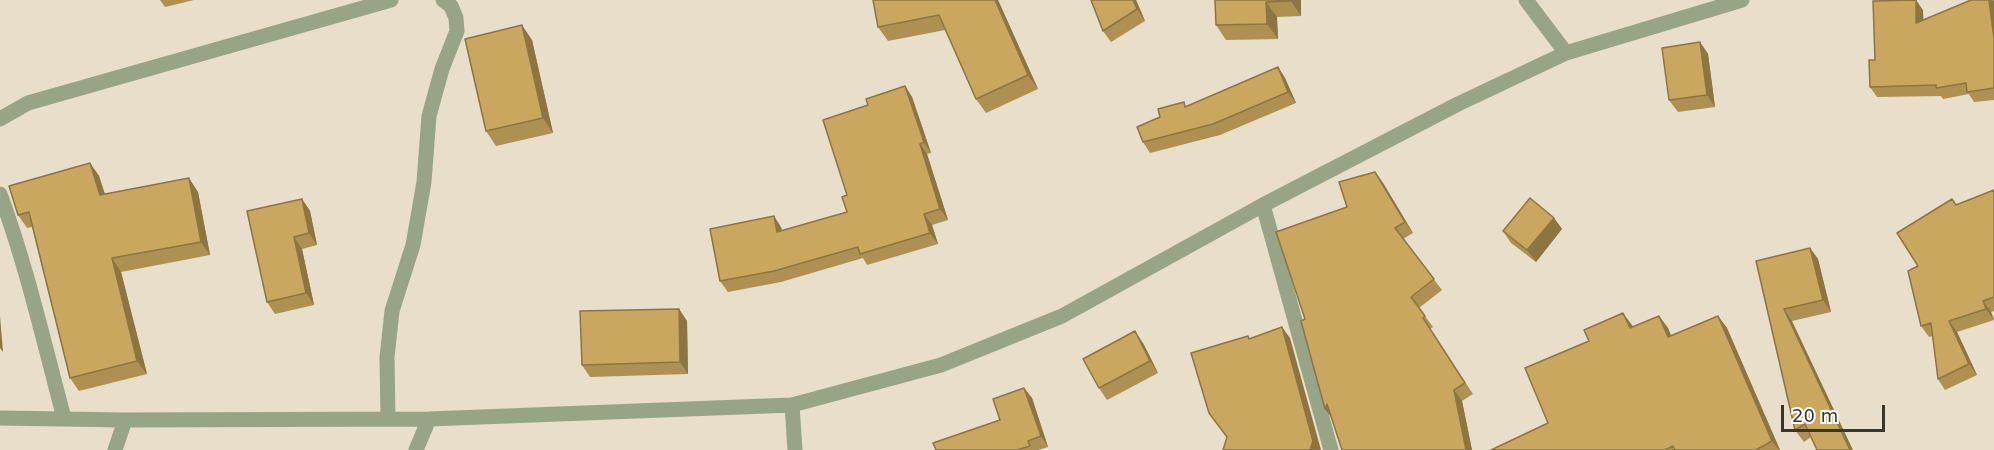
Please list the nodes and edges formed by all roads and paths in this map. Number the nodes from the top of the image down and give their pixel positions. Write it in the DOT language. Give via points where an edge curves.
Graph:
graph roads {
  1 [pos="391,0"];
  2 [pos="443,0"];
  3 [pos="1526,0"];
  4 [pos="1742,0"];
  5 [pos="1566,53"];
  6 [pos="0,118"];
  7 [pos="0,194"];
  8 [pos="1263,205"];
  9 [pos="792,405"];
  10 [pos="0,418"];
  11 [pos="64,418"];
  12 [pos="388,418"];
  13 [pos="429,419"];
  14 [pos="125,420"];
  15 [pos="115,450"];
  16 [pos="416,450"];
  17 [pos="795,450"];
  18 [pos="1331,450"];
  1 -- 6 [label="street" via="28,103"];
  2 -- 12 [label="street" via="456,18 457,31 429,116 424,182 413,245 392,312 387,357"];
  3 -- 5 [label="street"];
  4 -- 5 [label="street"];
  5 -- 8 [label="street"];
  7 -- 11 [label="street"];
  8 -- 9 [label="street" via="1062,316 941,365"];
  8 -- 18 [label="street"];
  9 -- 13 [label="street"];
  9 -- 17 [label="street"];
  10 -- 11 [label="street"];
  11 -- 14 [label="street"];
  12 -- 13 [label="street"];
  12 -- 14 [label="street"];
  13 -- 16 [label="street"];
  14 -- 15 [label="street"];
}
